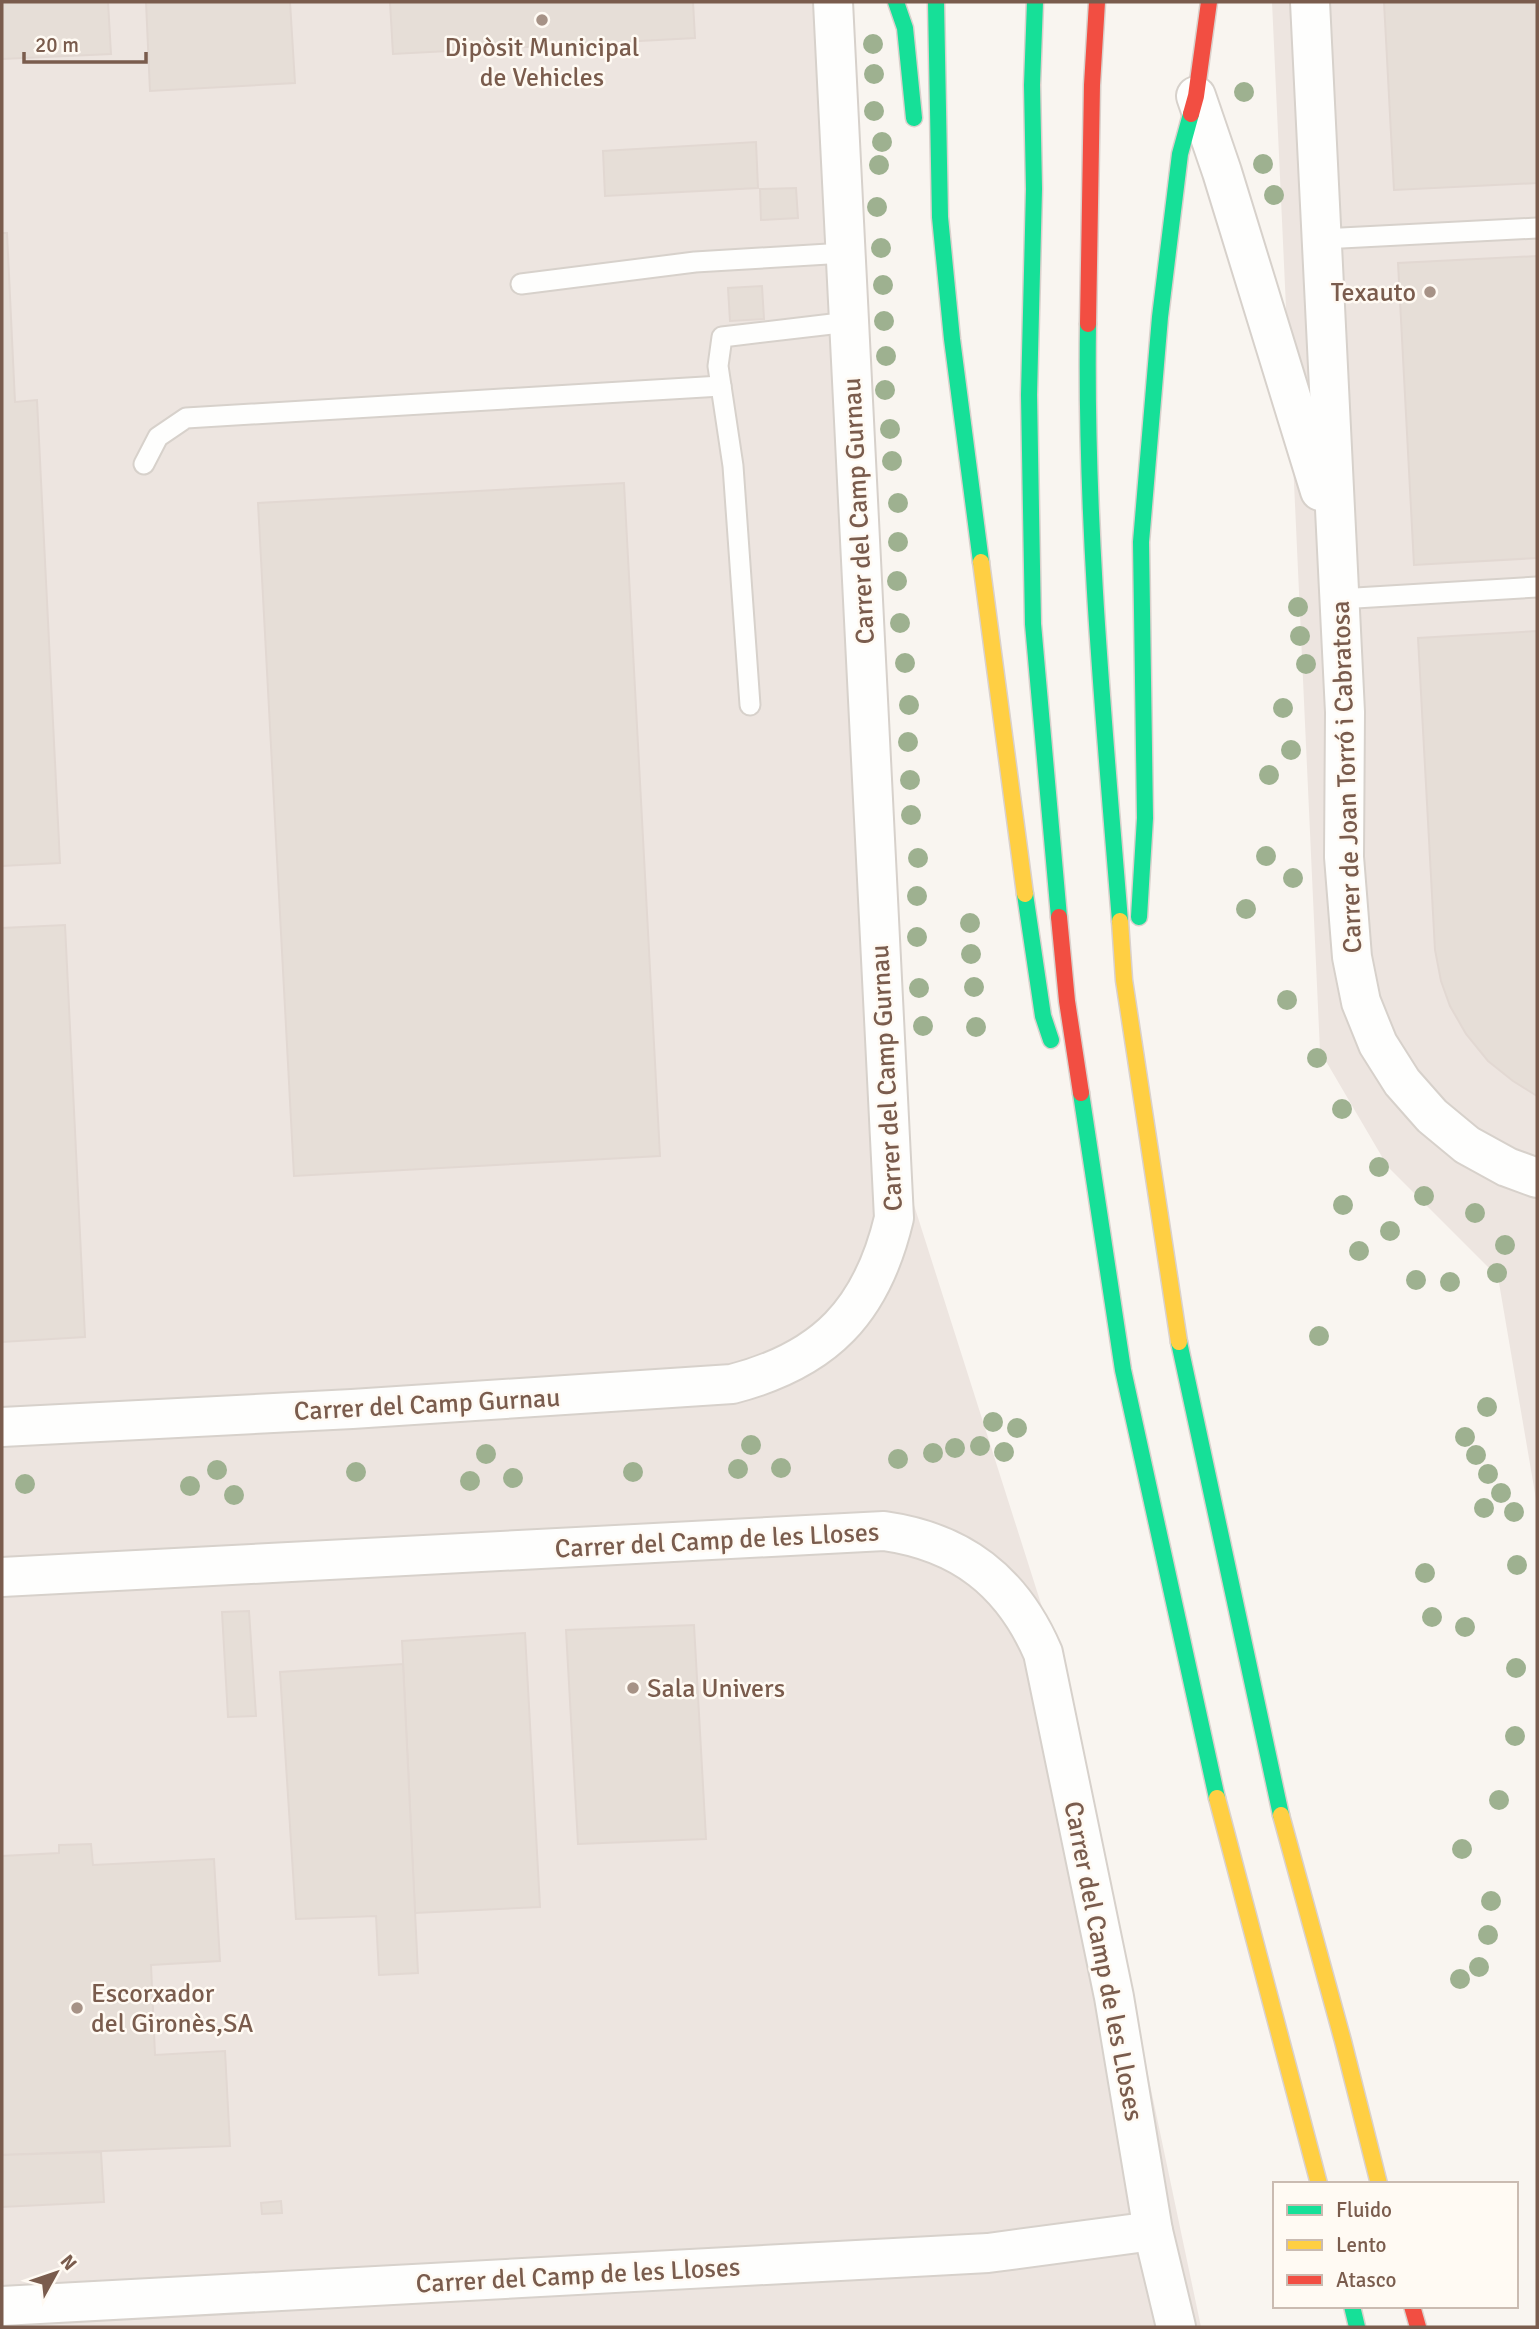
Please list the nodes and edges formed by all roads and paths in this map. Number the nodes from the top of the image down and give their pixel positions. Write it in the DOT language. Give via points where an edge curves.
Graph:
graph roads {
  1 [pos="833,2"];
  2 [pos="895,2"];
  3 [pos="936,2"];
  4 [pos="1035,2"];
  5 [pos="1097,2"];
  6 [pos="1209,2"];
  7 [pos="1310,2"];
  8 [pos="1196,96"];
  9 [pos="915,134"];
  10 [pos="1537,228"];
  11 [pos="1322,239"];
  12 [pos="845,253"];
  13 [pos="522,284"];
  14 [pos="849,322"];
  15 [pos="721,386"];
  16 [pos="144,464"];
  17 [pos="956,486"];
  18 [pos="1336,543"];
  19 [pos="982,557"];
  20 [pos="1537,587"];
  21 [pos="1339,599"];
  22 [pos="750,705"];
  23 [pos="1133,1031"];
  24 [pos="1089,1155"];
  25 [pos="1537,1178"];
  26 [pos="2,1427"];
  27 [pos="2,1577"];
  28 [pos="1318,2182"];
  29 [pos="1378,2182"];
  30 [pos="1153,2231"];
  31 [pos="2,2306"];
  32 [pos="1352,2308"];
  33 [pos="1413,2308"];
  34 [pos="1176,2327"];
  35 [pos="1357,2327"];
  36 [pos="1418,2327"];
  1 -- 12 [label="street, Carrer del Camp Gurnau"];
  2 -- 9 [label="highway" via="905,28"];
  3 -- 19 [label="highway" via="940,217"];
  4 -- 24 [label="highway" via="1029,395 1033,624 1067,1001"];
  5 -- 23 [label="highway" via="1087,394 1096,611 1124,980"];
  6 -- 8 [label="highway"];
  7 -- 11 [label="street, Carrer de Joan Torró i Cabratosa"];
  8 -- 18 [label="street, Carrer de Joan Torró i Cabratosa"];
  8 -- 23 [label="highway" via="1180,154 1160,317 1141,542 1145,818"];
  10 -- 11 [label="lane"];
  11 -- 18 [label="street, Carrer de Joan Torró i Cabratosa"];
  12 -- 13 [label="lane" via="695,262"];
  12 -- 14 [label="street, Carrer del Camp Gurnau"];
  14 -- 15 [label="lane" via="722,337"];
  14 -- 26 [label="street, Carrer del Camp Gurnau" via="894,1218 876,1277 859,1303 840,1327 799,1359 732,1384"];
  15 -- 16 [label="lane" via="186,418 158,437"];
  15 -- 22 [label="lane" via="733,466"];
  17 -- 19 [label="highway"];
  18 -- 21 [label="street, Carrer de Joan Torró i Cabratosa"];
  19 -- 24 [label="highway" via="1043,1016"];
  20 -- 21 [label="lane"];
  21 -- 25 [label="street, Carrer de Joan Torró i Cabratosa" via="1345,712 1344,857 1352,957 1361,1002 1396,1073 1432,1116 1467,1145"];
  23 -- 29 [label="highway" via="1183,1361 1278,1803"];
  24 -- 28 [label="highway" via="1122,1370 1222,1821"];
  27 -- 30 [label="street, Carrer del Camp de les Lloses" via="884,1531 942,1545 971,1561 998,1582 1019,1608 1043,1653 1114,1997"];
  30 -- 31 [label="street, Carrer del Camp de les Lloses" via="988,2253"];
  30 -- 34 [label="street, Carrer del Camp de les Lloses"];
  32 -- 35 [label="highway"];
  33 -- 36 [label="highway"];
}
